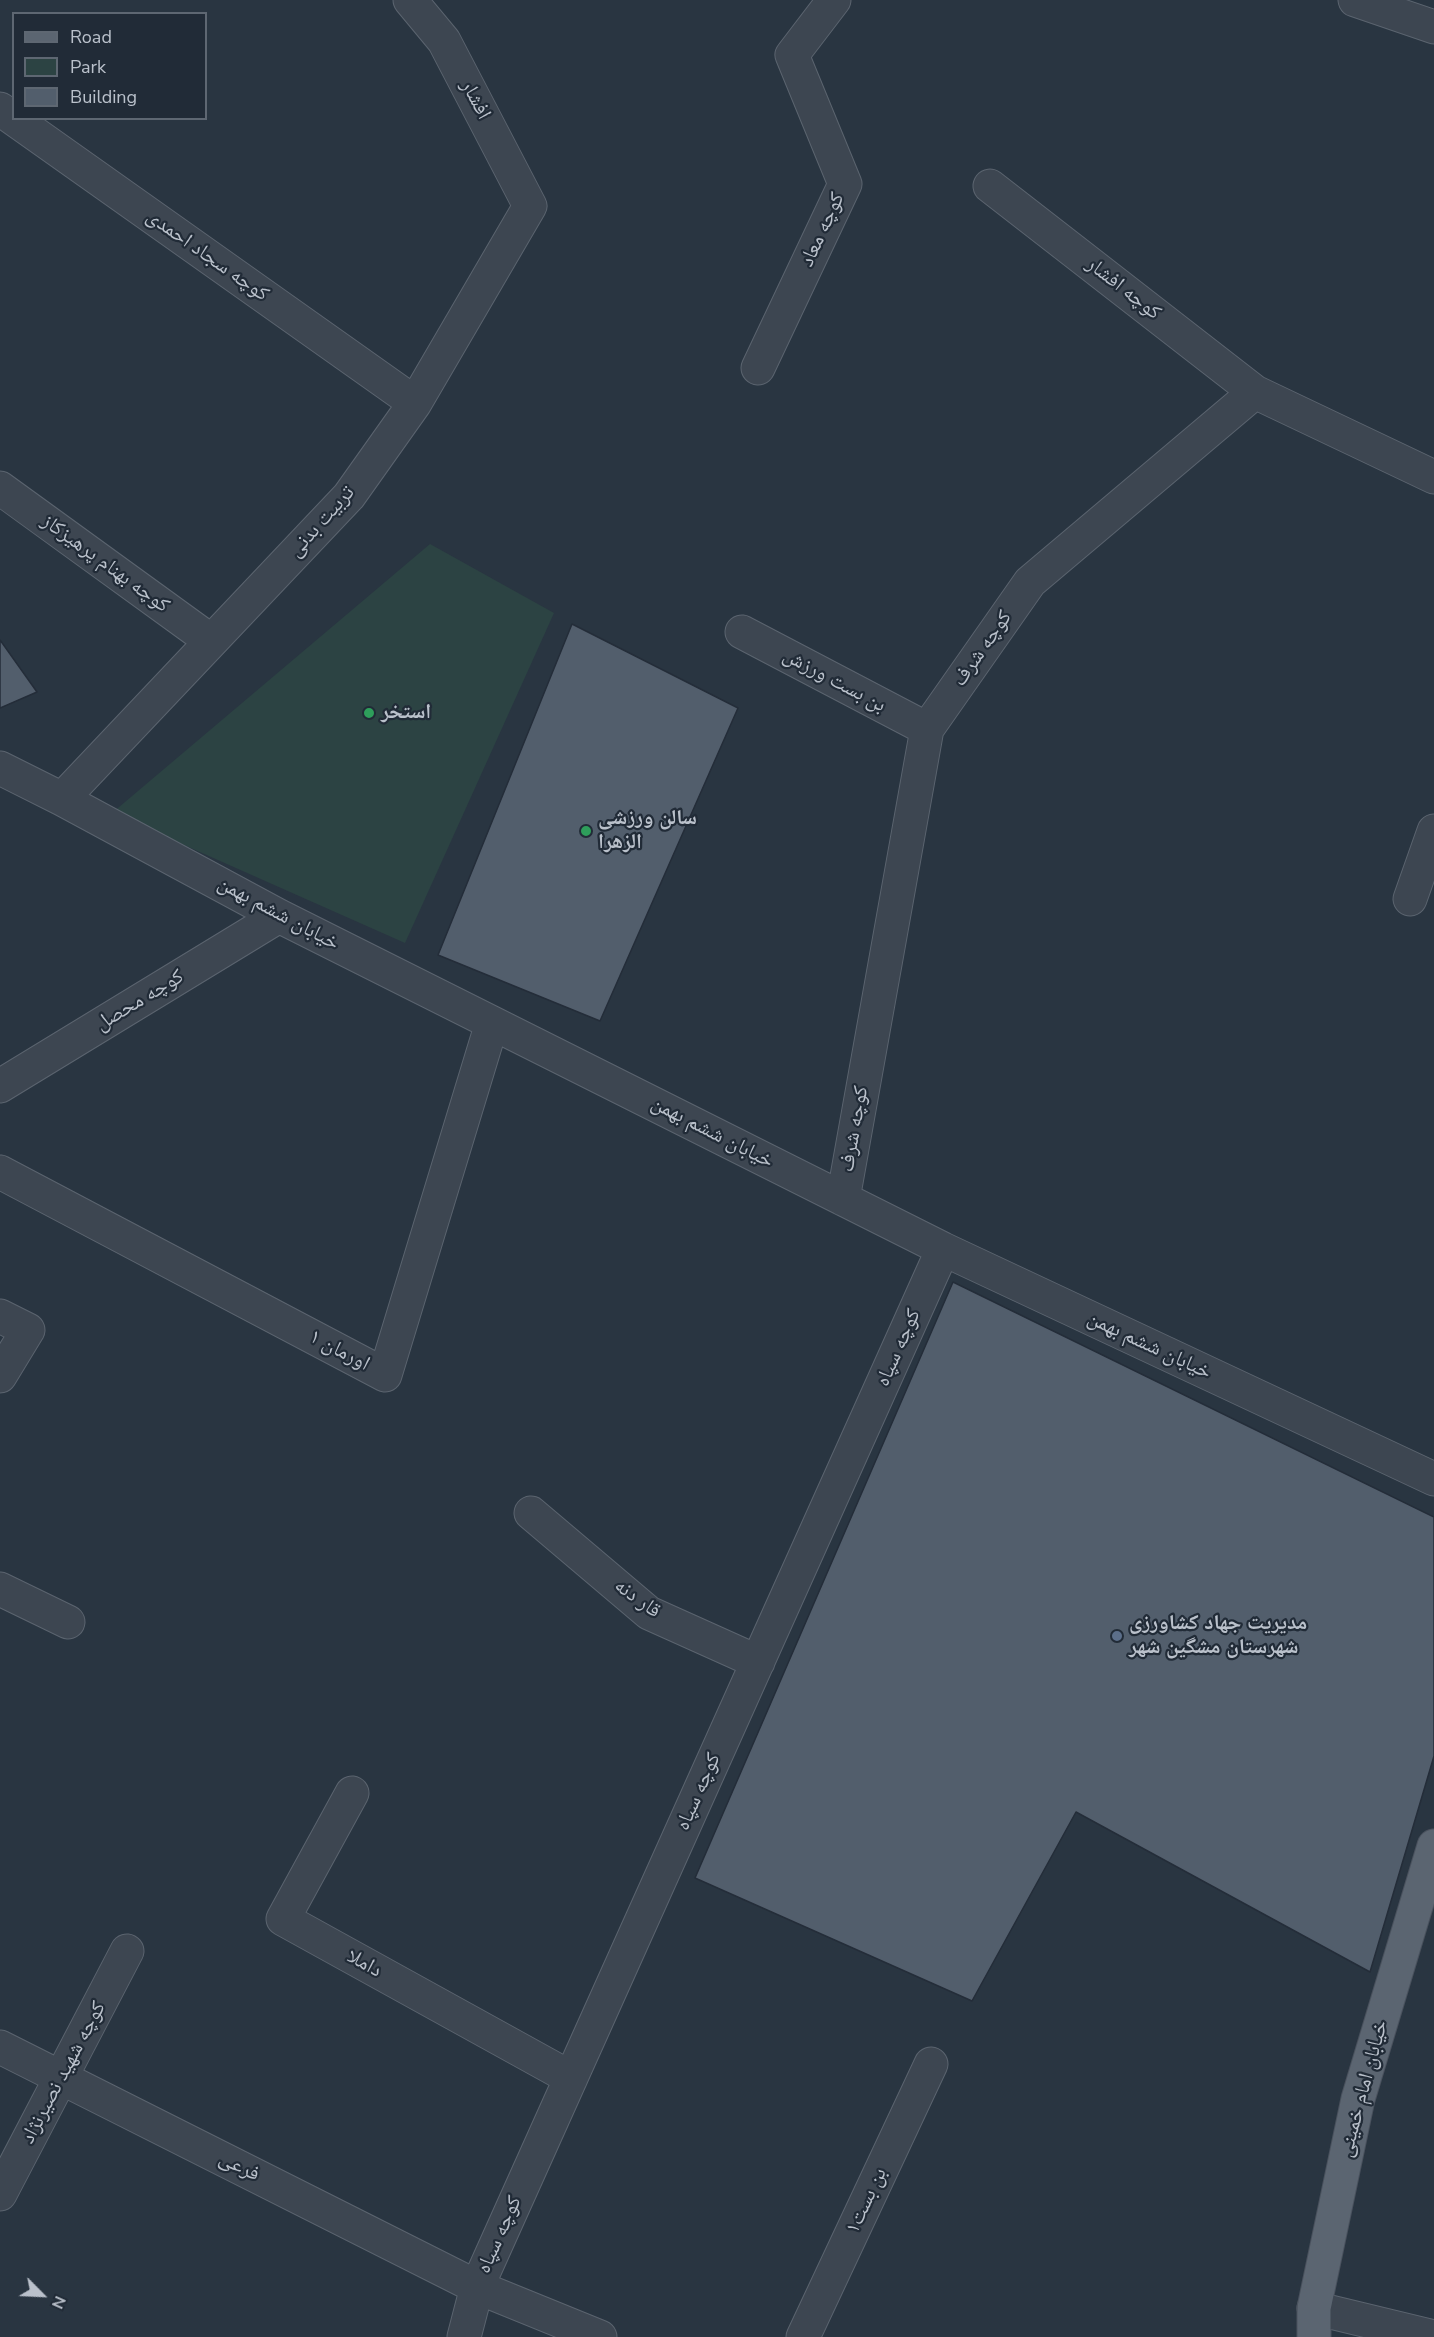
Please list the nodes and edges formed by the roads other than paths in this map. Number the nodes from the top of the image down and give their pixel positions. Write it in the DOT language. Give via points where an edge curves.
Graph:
graph roads {
  1 [pos="410,0"];
  2 [pos="834,0"];
  3 [pos="1355,0"];
  4 [pos="1434,27"];
  5 [pos="16,120"];
  6 [pos="990,186"];
  7 [pos="530,206"];
  8 [pos="758,368"];
  9 [pos="1255,392"];
  10 [pos="415,403"];
  11 [pos="1434,477"];
  12 [pos="0,488"];
  13 [pos="742,632"];
  14 [pos="211,641"];
  15 [pos="927,729"];
  16 [pos="0,768"];
  17 [pos="62,799"];
  18 [pos="1434,831"];
  19 [pos="1410,898"];
  20 [pos="279,916"];
  21 [pos="492,1023"];
  22 [pos="0,1086"];
  23 [pos="0,1172"];
  24 [pos="843,1199"];
  25 [pos="943,1249"];
  26 [pos="0,1316"];
  27 [pos="0,1376"];
  28 [pos="1434,1479"];
  29 [pos="531,1513"];
  30 [pos="0,1589"];
  31 [pos="68,1622"];
  32 [pos="758,1662"];
  33 [pos="352,1793"];
  34 [pos="1434,1846"];
  35 [pos="127,1951"];
  36 [pos="0,2047"];
  37 [pos="931,2064"];
  38 [pos="61,2078"];
  39 [pos="571,2078"];
  40 [pos="0,2194"];
  41 [pos="477,2287"];
  42 [pos="1314,2323"];
  43 [pos="464,2337"];
  44 [pos="600,2337"];
  45 [pos="803,2337"];
  46 [pos="1434,2337"];
  1 -- 7 [label="street, افشار" via="444,41"];
  2 -- 8 [label="street, کوچه معاد" via="792,55 845,184"];
  3 -- 4 [label="street"];
  5 -- 10 [label="street, کوچه سجاد احمدی"];
  6 -- 9 [label="street, کوچه افشار"];
  7 -- 10 [label="street, تربیت بدنی"];
  9 -- 11 [label="street"];
  9 -- 15 [label="street, کوچه شرف" via="1030,582"];
  10 -- 14 [label="street, تربیت بدنی" via="349,496"];
  12 -- 14 [label="street, کوچه بهنام پرهیزکاز"];
  13 -- 15 [label="street, بن بست ورزش"];
  14 -- 17 [label="street, تربیت بدنی"];
  15 -- 24 [label="street, کوچه شرف"];
  16 -- 17 [label="street, خیابان ششم بهمن"];
  17 -- 20 [label="street, خیابان ششم بهمن"];
  18 -- 19 [label="street"];
  20 -- 21 [label="street, خیابان ششم بهمن"];
  20 -- 22 [label="street, کوچه محصل"];
  21 -- 23 [label="street, اورمان ۱" via="385,1375"];
  21 -- 24 [label="street, خیابان ششم بهمن"];
  24 -- 25 [label="street, خیابان ششم بهمن"];
  25 -- 28 [label="street, خیابان ششم بهمن"];
  25 -- 32 [label="street, کوچه سپاه"];
  26 -- 27 [label="street" via="28,1330"];
  29 -- 32 [label="street, قار دنه" via="649,1613"];
  30 -- 31 [label="street"];
  32 -- 39 [label="street, کوچه سپاه"];
  33 -- 39 [label="street, داملا" via="283,1919"];
  34 -- 42 [label="main road, خیابان امام خمینی" via="1358,2099"];
  35 -- 38 [label="street, کوچه شهید نصیرنژاد"];
  36 -- 38 [label="street, فرعی"];
  37 -- 45 [label="street, بن بست۱"];
  38 -- 40 [label="street, کوچه شهید نصیرنژاد"];
  38 -- 41 [label="street, فرعی"];
  39 -- 41 [label="street, کوچه سپاه"];
  41 -- 43 [label="street, کوچه سپاه"];
  41 -- 44 [label="street, فرعی"];
  42 -- 46 [label="street"];
}
